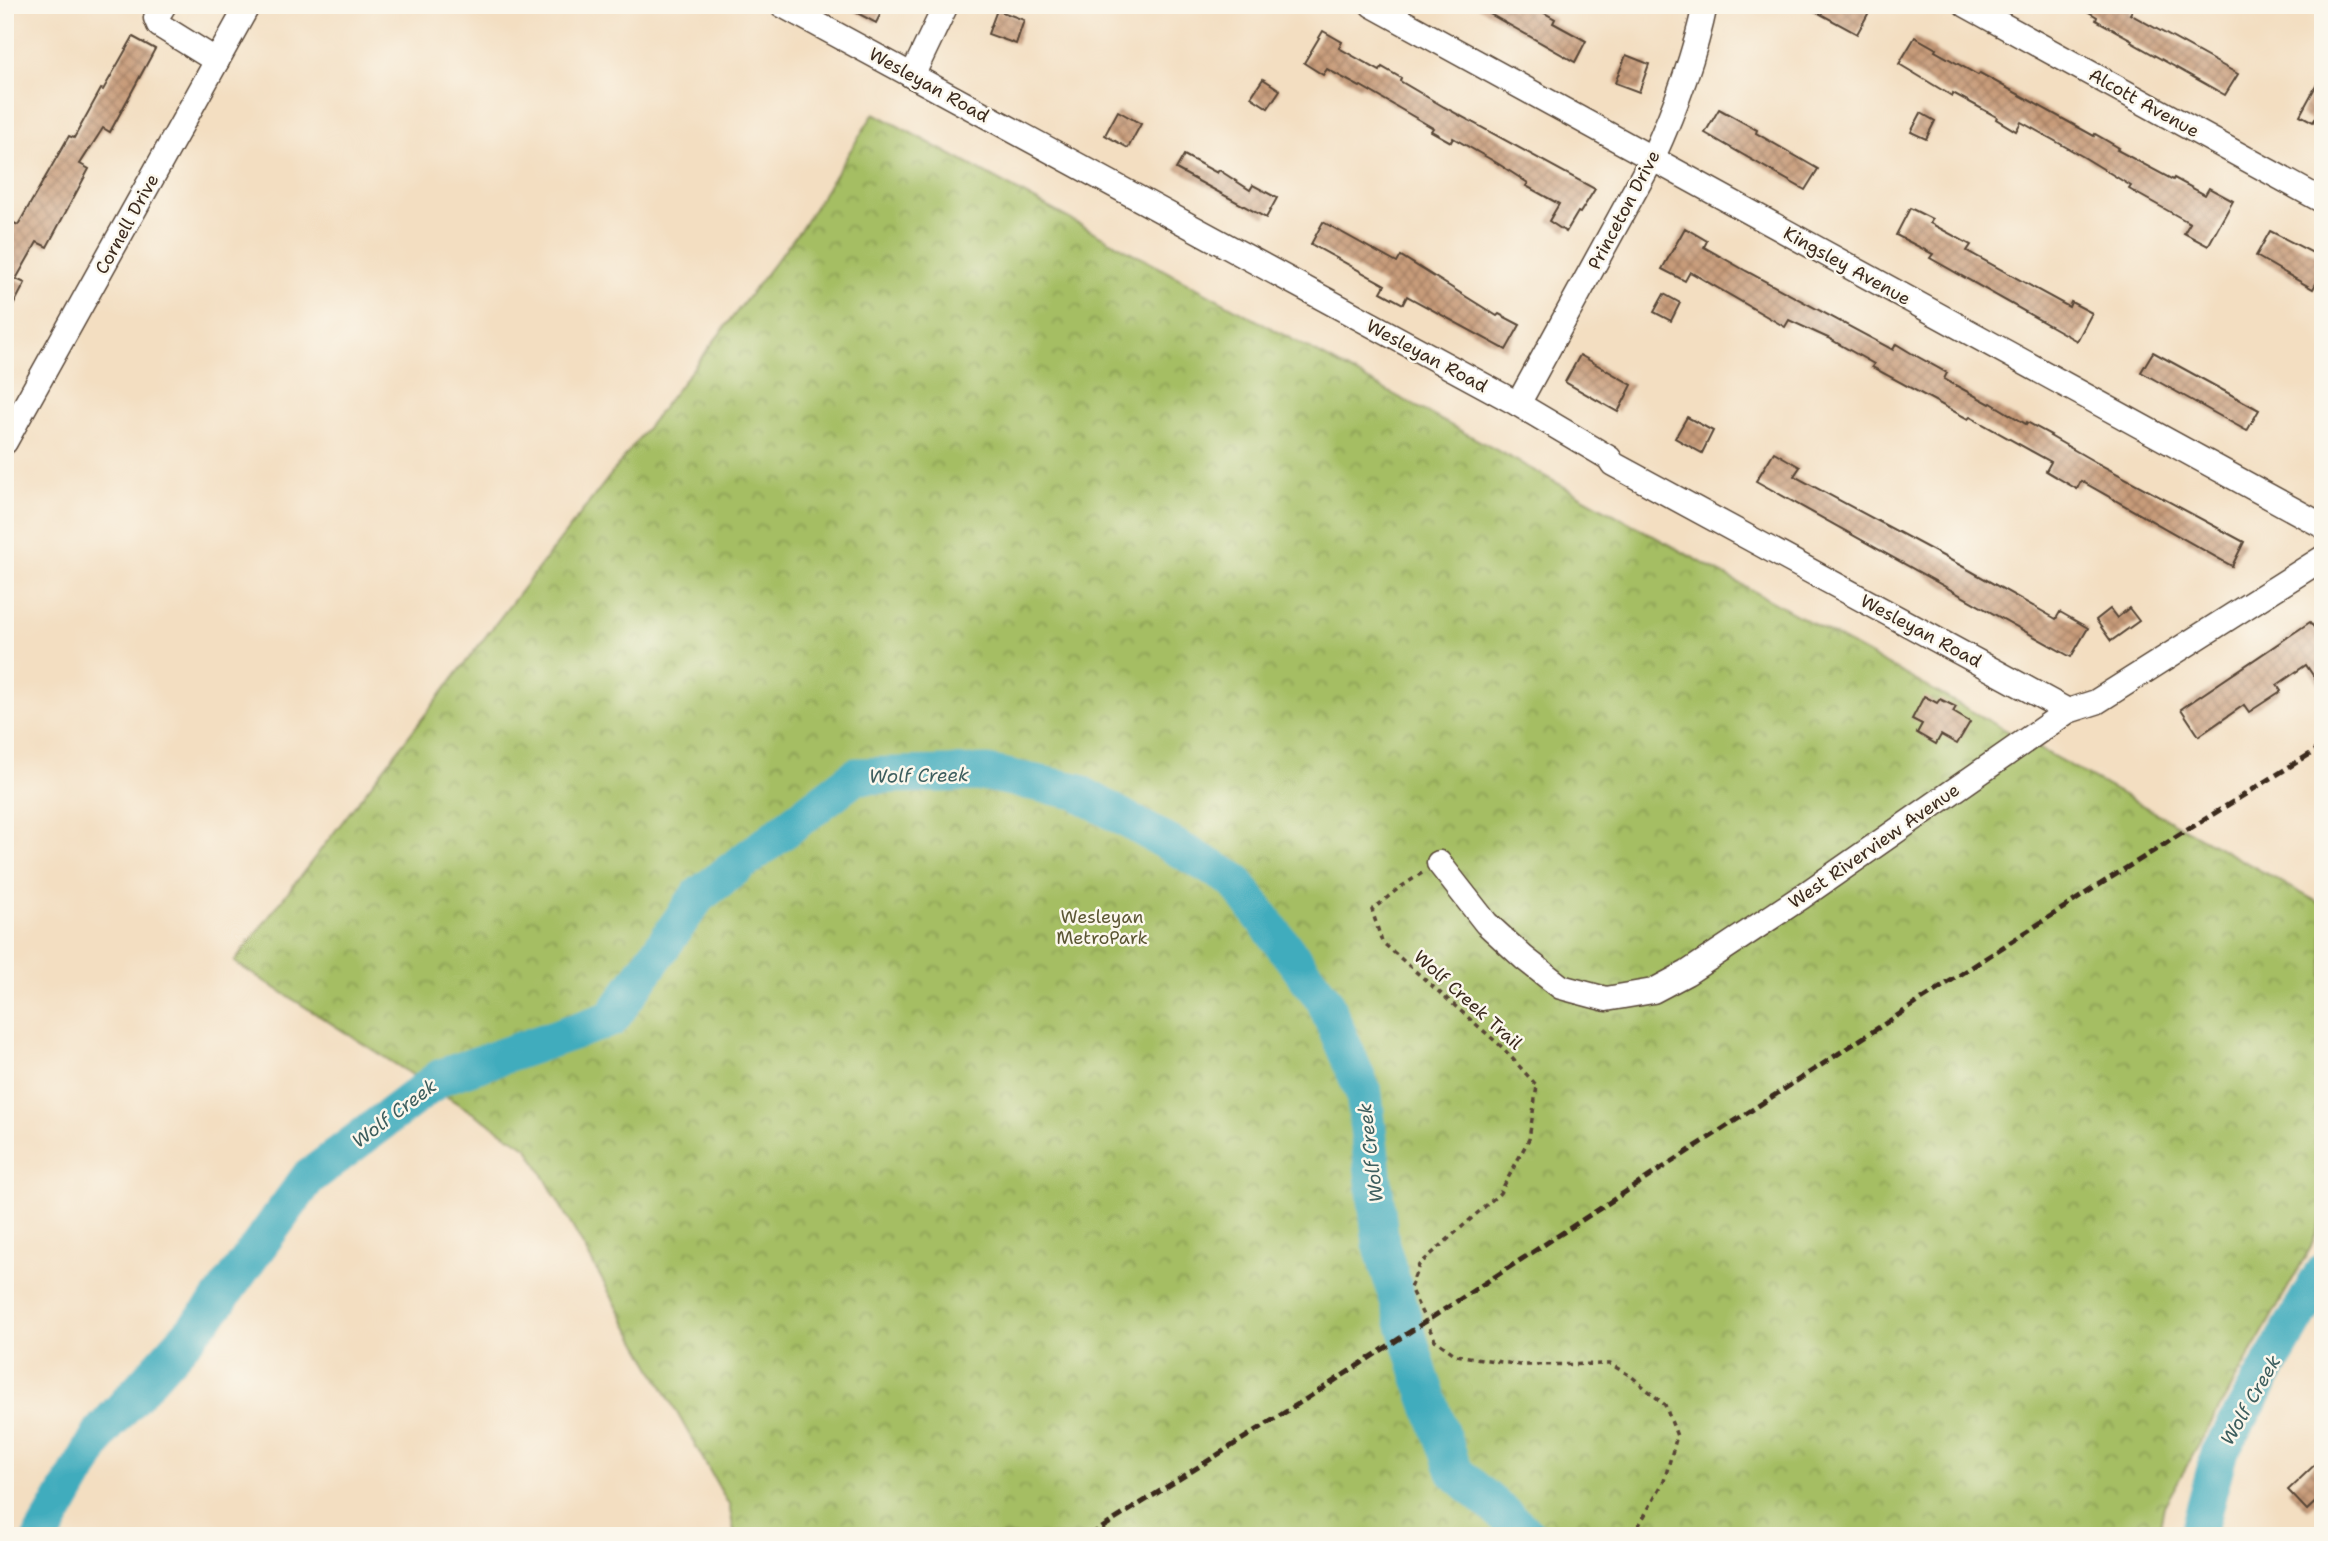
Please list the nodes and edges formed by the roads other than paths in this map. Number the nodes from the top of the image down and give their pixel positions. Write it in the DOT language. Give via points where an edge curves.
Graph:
graph roads {
  1 [pos="163,5"];
  2 [pos="248,5"];
  3 [pos="782,5"];
  4 [pos="946,5"];
  5 [pos="1372,5"];
  6 [pos="1705,5"];
  7 [pos="1966,5"];
  8 [pos="217,61"];
  9 [pos="912,76"];
  10 [pos="1652,159"];
  11 [pos="2323,201"];
  12 [pos="1518,404"];
  13 [pos="5,442"];
  14 [pos="2323,526"];
  15 [pos="2323,558"];
  16 [pos="2068,710"];
  17 [pos="1439,863"];
  1 -- 8 [label="street" via="156,18 159,25"];
  2 -- 8 [label="street, Cornell Drive"];
  3 -- 9 [label="street, Wesleyan Road"];
  4 -- 9 [label="street"];
  5 -- 10 [label="street, Kingsley Avenue"];
  6 -- 10 [label="street, Princeton Drive" via="1681,92"];
  7 -- 11 [label="street, Alcott Avenue"];
  8 -- 13 [label="street, Cornell Drive"];
  9 -- 12 [label="street, Wesleyan Road"];
  10 -- 12 [label="street, Princeton Drive"];
  10 -- 14 [label="street, Kingsley Avenue"];
  12 -- 16 [label="street, Wesleyan Road" via="1613,464"];
  15 -- 16 [label="street, West Riverview Avenue" via="2096,702"];
  16 -- 17 [label="street, West Riverview Avenue" via="1803,897 1653,991 1606,999 1561,987 1486,923"];
}
